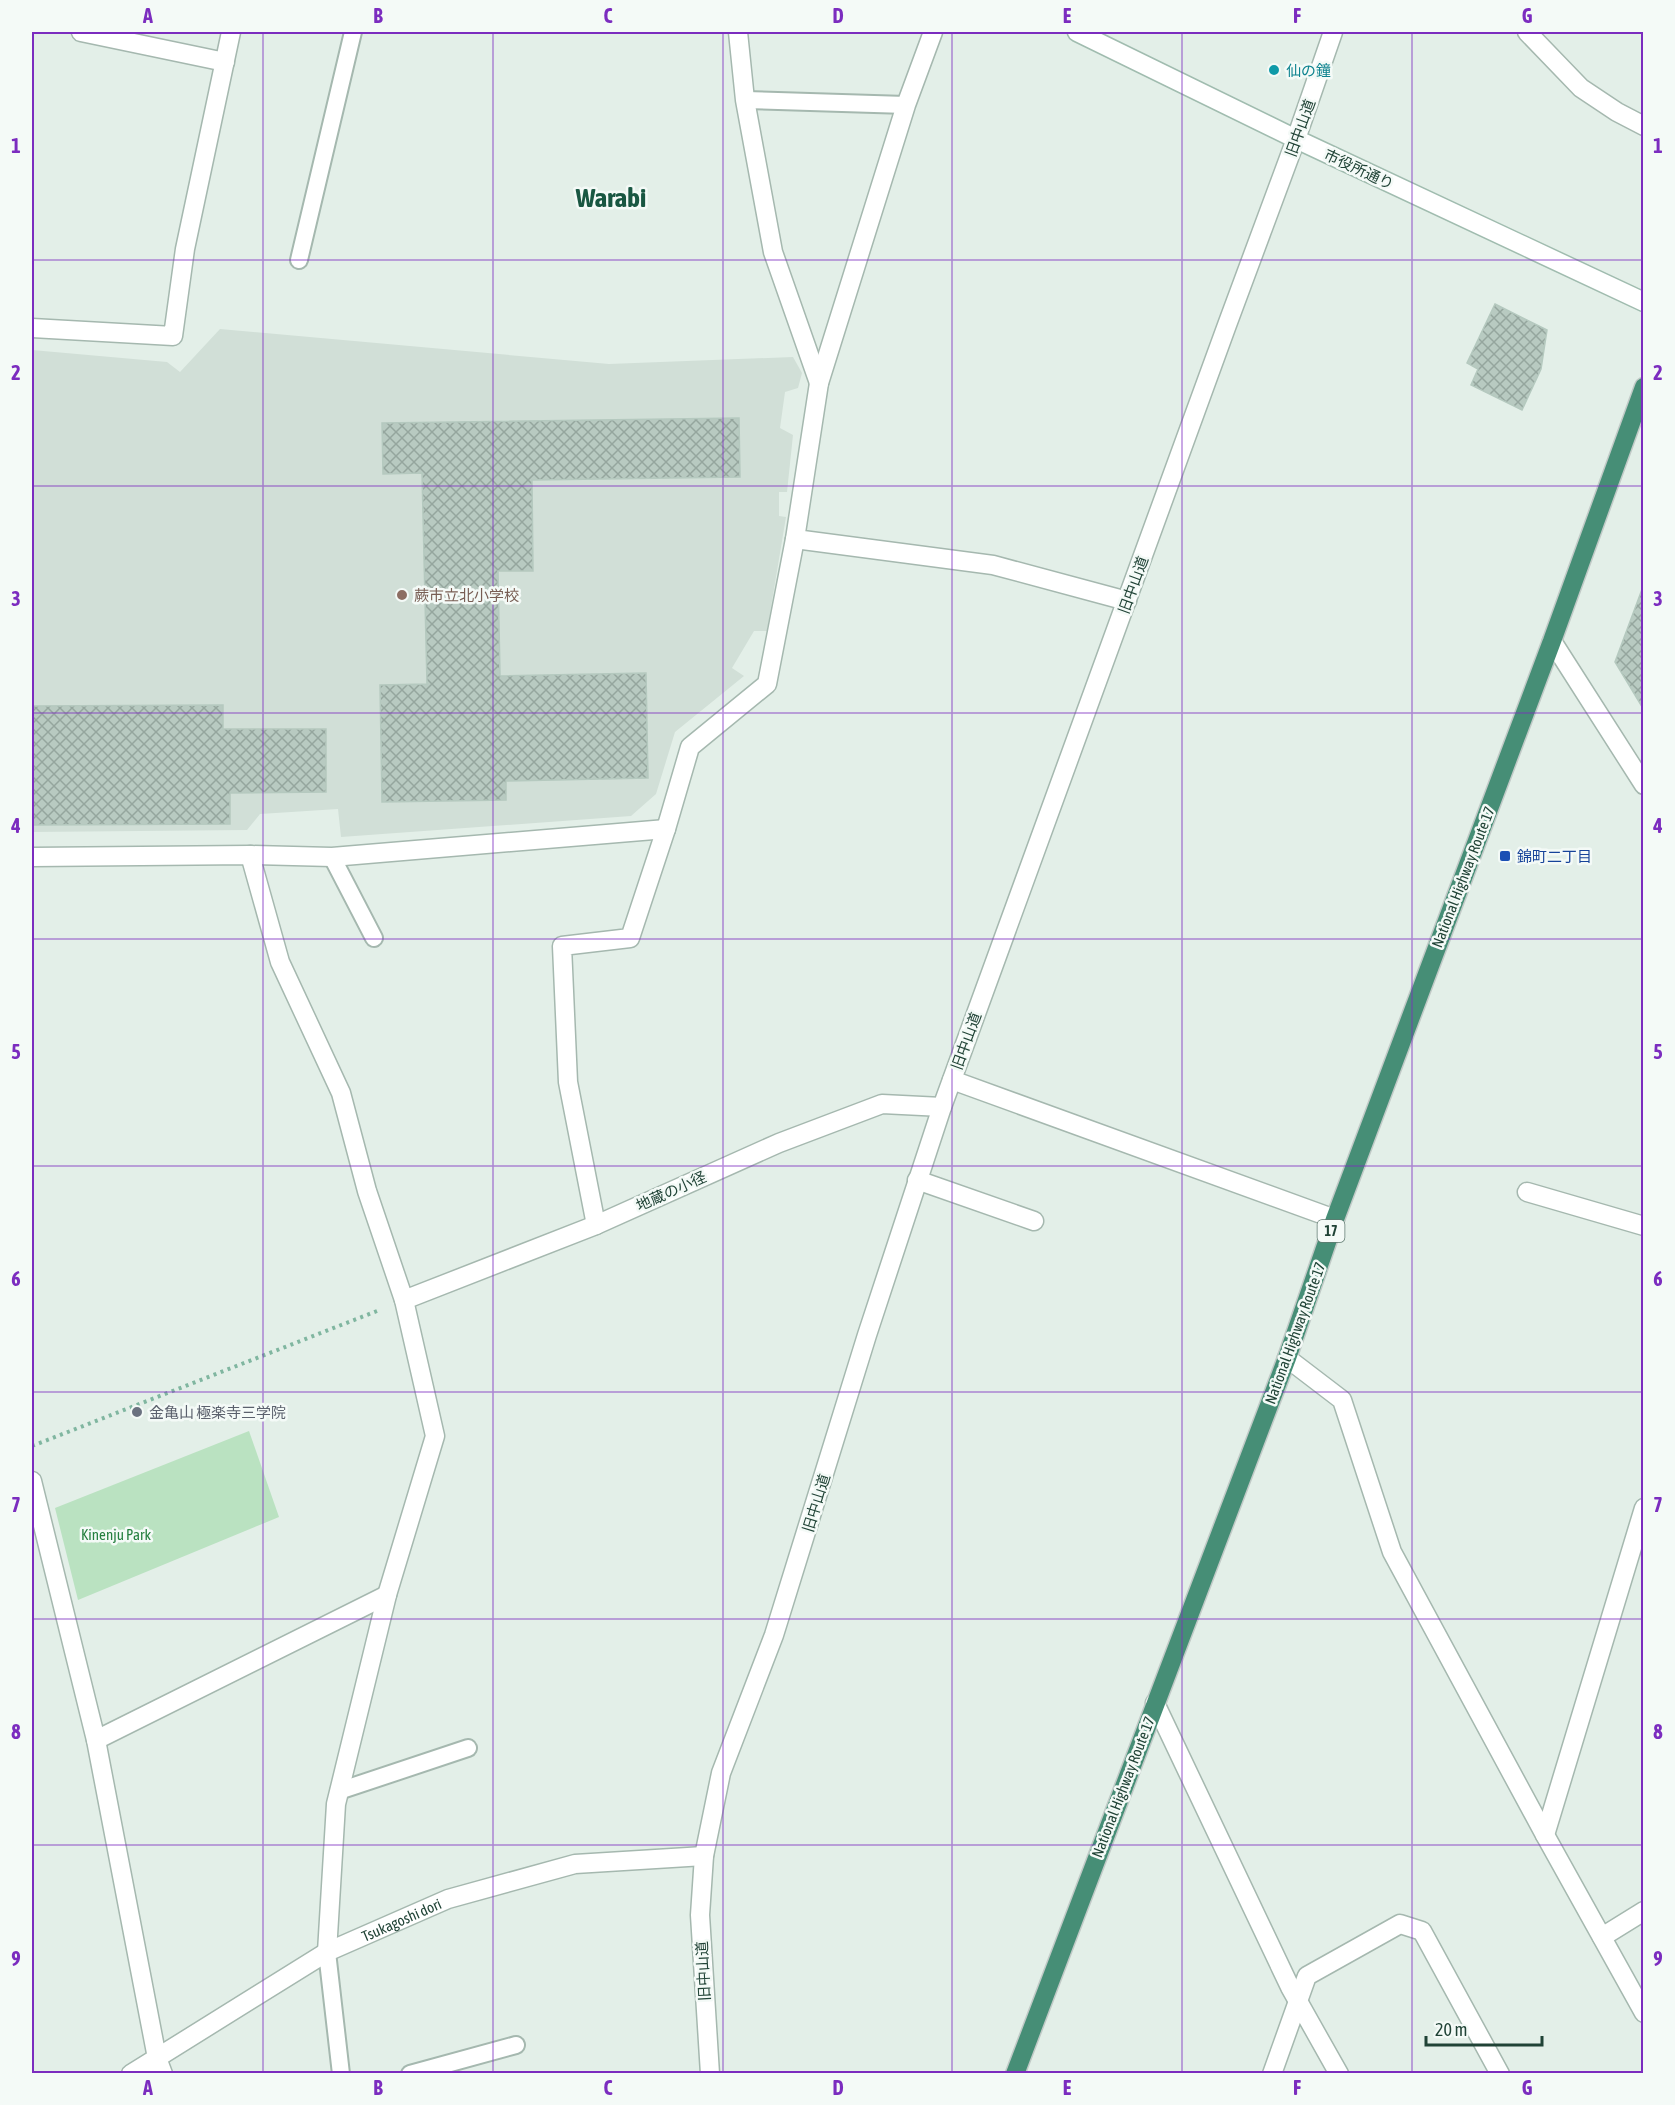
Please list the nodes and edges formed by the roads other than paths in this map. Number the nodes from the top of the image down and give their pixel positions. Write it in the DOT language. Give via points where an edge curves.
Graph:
graph roads {
  1 [pos="81,32"];
  2 [pos="231,32"];
  3 [pos="353,32"];
  4 [pos="738,32"];
  5 [pos="933,32"];
  6 [pos="1077,32"];
  7 [pos="1334,32"];
  8 [pos="1527,32"];
  9 [pos="225,62"];
  10 [pos="745,100"];
  11 [pos="906,105"];
  12 [pos="1644,126"];
  13 [pos="1296,140"];
  14 [pos="299,260"];
  15 [pos="1644,302"];
  16 [pos="32,328"];
  17 [pos="819,383"];
  18 [pos="1644,387"];
  19 [pos="795,539"];
  20 [pos="1127,601"];
  21 [pos="1552,641"];
  22 [pos="1644,785"];
  23 [pos="666,829"];
  24 [pos="250,855"];
  25 [pos="32,857"];
  26 [pos="332,857"];
  27 [pos="374,938"];
  28 [pos="952,1080"];
  29 [pos="942,1107"];
  30 [pos="917,1180"];
  31 [pos="1527,1192"];
  32 [pos="1335,1219"];
  33 [pos="1034,1221"];
  34 [pos="596,1225"];
  35 [pos="1644,1226"];
  36 [pos="404,1300"];
  37 [pos="1287,1358"];
  38 [pos="32,1481"];
  39 [pos="1644,1508"];
  40 [pos="387,1595"];
  41 [pos="1155,1703"];
  42 [pos="96,1740"];
  43 [pos="468,1748"];
  44 [pos="339,1791"];
  45 [pos="1545,1835"];
  46 [pos="704,1856"];
  47 [pos="1644,1911"];
  48 [pos="1602,1937"];
  49 [pos="327,1952"];
  50 [pos="1299,2003"];
  51 [pos="1644,2013"];
  52 [pos="516,2045"];
  53 [pos="160,2066"];
  54 [pos="131,2073"];
  55 [pos="341,2073"];
  56 [pos="410,2073"];
  57 [pos="710,2073"];
  58 [pos="1015,2073"];
  59 [pos="1272,2073"];
  60 [pos="1339,2073"];
  61 [pos="1500,2073"];
  1 -- 9 [label="street"];
  2 -- 9 [label="street"];
  3 -- 14 [label="lane"];
  4 -- 10 [label="street"];
  5 -- 11 [label="street"];
  6 -- 13 [label="street, 市役所通り"];
  7 -- 13 [label="street, 旧中山道"];
  8 -- 12 [label="street" via="1581,88"];
  9 -- 16 [label="street" via="184,249 173,336"];
  10 -- 11 [label="lane"];
  10 -- 17 [label="street" via="773,252"];
  11 -- 17 [label="street"];
  13 -- 15 [label="street, 市役所通り"];
  13 -- 20 [label="street, 旧中山道"];
  17 -- 19 [label="street"];
  18 -- 21 [label="highway, National Highway Route 17 / 17"];
  19 -- 20 [label="street" via="993,565"];
  19 -- 23 [label="street" via="767,684 690,747"];
  20 -- 28 [label="street, 旧中山道"];
  21 -- 22 [label="street"];
  21 -- 32 [label="highway, National Highway Route 17 / 17"];
  23 -- 26 [label="street"];
  23 -- 34 [label="street" via="630,938 562,946 568,1082"];
  24 -- 25 [label="street"];
  24 -- 26 [label="street"];
  24 -- 36 [label="street" via="280,962 341,1093 367,1191"];
  26 -- 27 [label="lane"];
  28 -- 29 [label="street, 旧中山道"];
  28 -- 32 [label="street"];
  29 -- 30 [label="street, 旧中山道"];
  29 -- 34 [label="street, 地蔵の小径" via="882,1104 779,1143"];
  30 -- 33 [label="street"];
  30 -- 46 [label="street, 旧中山道" via="774,1635 721,1773"];
  31 -- 35 [label="street"];
  32 -- 37 [label="highway, National Highway Route 17 / 17"];
  34 -- 36 [label="street, 地蔵の小径"];
  36 -- 40 [label="street" via="435,1436"];
  37 -- 41 [label="highway, National Highway Route 17 / 17"];
  37 -- 45 [label="street" via="1342,1400 1392,1552"];
  38 -- 42 [label="street"];
  39 -- 45 [label="street"];
  40 -- 42 [label="street"];
  40 -- 44 [label="street"];
  41 -- 50 [label="street"];
  41 -- 58 [label="highway, National Highway Route 17 / 17"];
  42 -- 53 [label="street"];
  43 -- 44 [label="lane"];
  44 -- 49 [label="street"];
  45 -- 48 [label="street"];
  46 -- 49 [label="street, Tsukagoshi dori" via="575,1864 448,1899"];
  46 -- 57 [label="street, 旧中山道" via="700,1915"];
  47 -- 48 [label="street"];
  48 -- 51 [label="street"];
  49 -- 53 [label="street, Tsukagoshi dori"];
  49 -- 55 [label="lane"];
  50 -- 59 [label="street"];
  50 -- 60 [label="street"];
  50 -- 61 [label="street" via="1307,1976 1400,1924 1422,1930"];
  52 -- 56 [label="lane"];
  53 -- 54 [label="street, Tsukagoshi dori"];
}
